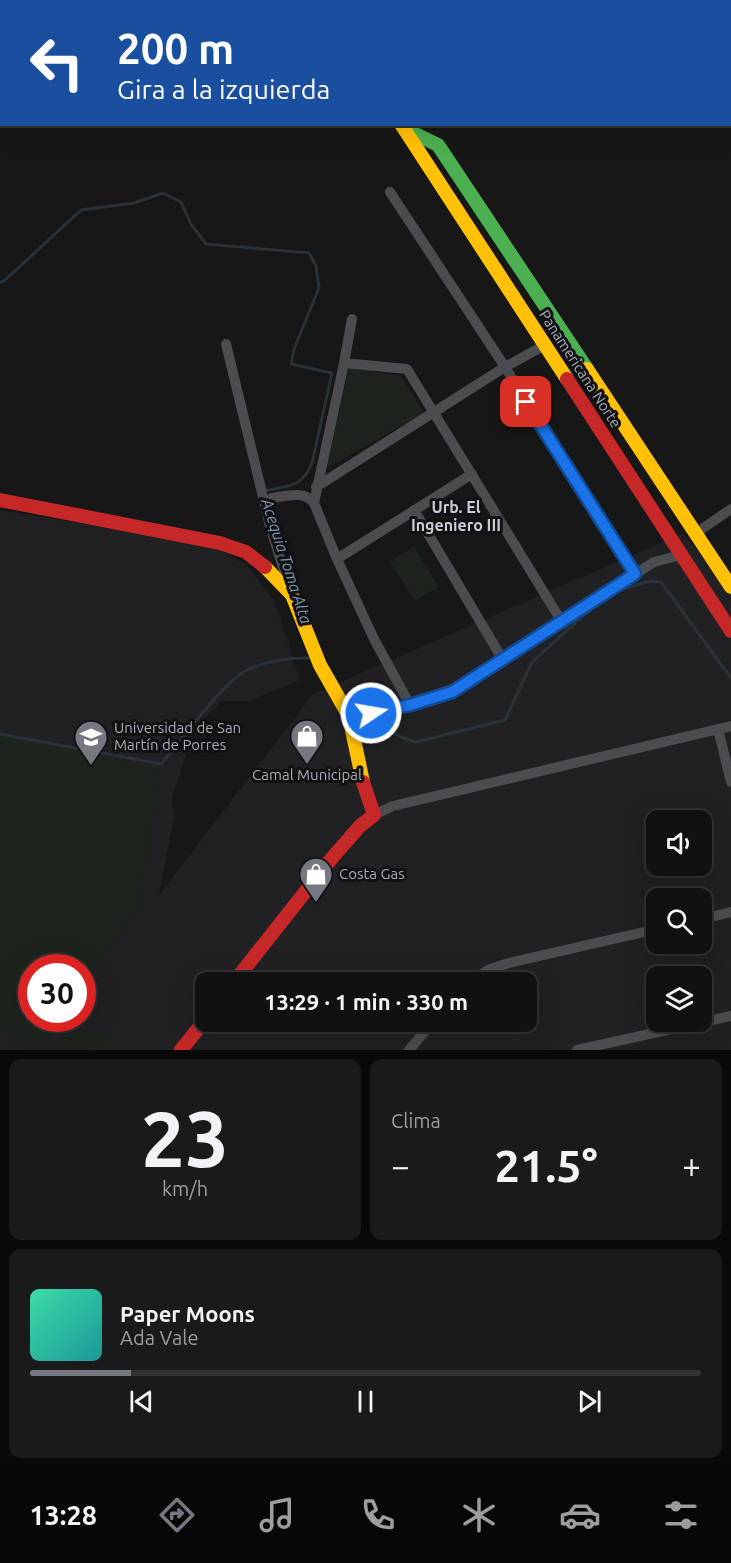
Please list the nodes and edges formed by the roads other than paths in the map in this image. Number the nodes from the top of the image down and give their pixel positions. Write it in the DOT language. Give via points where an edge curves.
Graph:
graph roads {
  1 [pos="403,126"];
  2 [pos="390,192"];
  3 [pos="352,320"];
  4 [pos="226,344"];
  5 [pos="545,345"];
  6 [pos="344,363"];
  7 [pos="505,367"];
  8 [pos="434,413"];
  9 [pos="472,474"];
  10 [pos="316,487"];
  11 [pos="272,498"];
  12 [pos="0,500"];
  13 [pos="314,503"];
  14 [pos="731,509"];
  15 [pos="414,510"];
  16 [pos="696,533"];
  17 [pos="681,555"];
  18 [pos="337,559"];
  19 [pos="635,574"];
  20 [pos="731,587"];
  21 [pos="292,595"];
  22 [pos="562,622"];
  23 [pos="731,631"];
  24 [pos="503,660"];
  25 [pos="410,705"];
  26 [pos="371,713"];
  27 [pos="731,726"];
  28 [pos="718,729"];
  29 [pos="731,782"];
  30 [pos="374,814"];
  31 [pos="731,912"];
  32 [pos="712,917"];
  33 [pos="646,932"];
  34 [pos="242,972"];
  35 [pos="485,972"];
  36 [pos="731,1016"];
  37 [pos="195,1032"];
  38 [pos="425,1032"];
  39 [pos="181,1050"];
  40 [pos="410,1050"];
  41 [pos="577,1050"];
  1 -- 5 [label="main road, Panamericana Norte"];
  1 -- 16 [label="main road, Panamericana Norte" via="438,145"];
  2 -- 7 [label="street"];
  3 -- 6 [label="street"];
  4 -- 21 [label="street" via="271,530"];
  5 -- 7 [label="street"];
  5 -- 17 [label="main road, Panamericana Norte"];
  6 -- 8 [label="street" via="408,369"];
  6 -- 10 [label="street"];
  7 -- 8 [label="street"];
  7 -- 19 [label="street"];
  8 -- 9 [label="street"];
  8 -- 10 [label="street"];
  9 -- 15 [label="street"];
  9 -- 22 [label="street"];
  10 -- 13 [label="street"];
  11 -- 13 [label="street" via="303,495"];
  12 -- 21 [label="main road" via="220,543 246,552"];
  13 -- 18 [label="street"];
  14 -- 16 [label="street"];
  15 -- 18 [label="street"];
  15 -- 24 [label="street"];
  16 -- 20 [label="main road, Panamericana Norte"];
  17 -- 19 [label="street" via="654,562"];
  17 -- 23 [label="main road, Panamericana Norte"];
  18 -- 25 [label="street"];
  19 -- 22 [label="street"];
  21 -- 30 [label="main road" via="320,665 349,716 359,772"];
  22 -- 24 [label="street"];
  24 -- 25 [label="street" via="452,692"];
  25 -- 26 [label="street"];
  27 -- 28 [label="street"];
  28 -- 29 [label="street"];
  28 -- 30 [label="street" via="393,806"];
  30 -- 34 [label="main road" via="332,858"];
  31 -- 32 [label="street"];
  33 -- 35 [label="street"];
  36 -- 41 [label="street"];
  37 -- 39 [label="main road"];
  38 -- 40 [label="street"];
}
